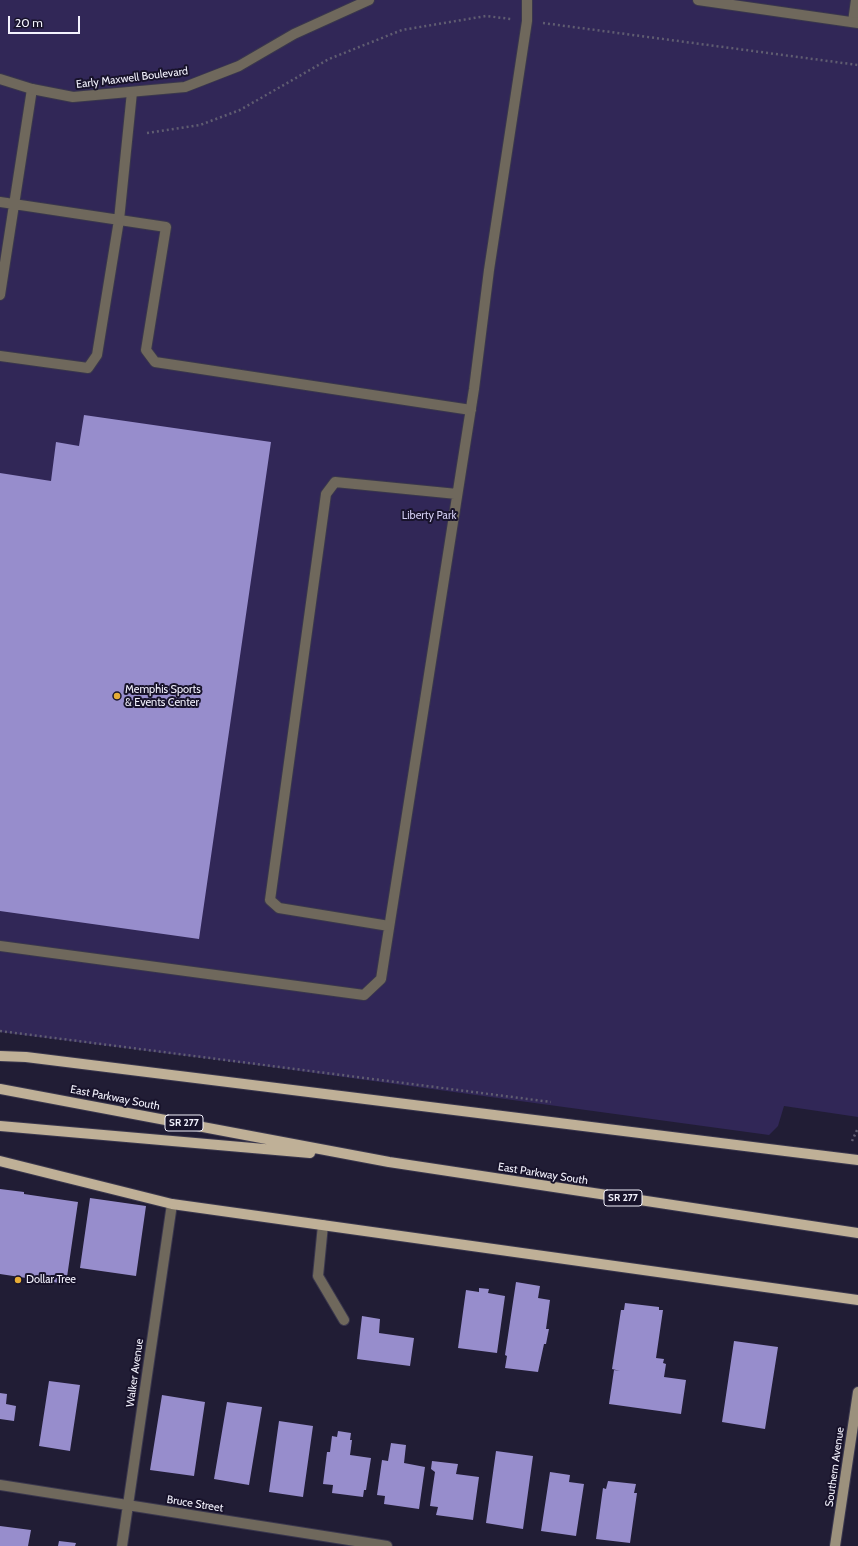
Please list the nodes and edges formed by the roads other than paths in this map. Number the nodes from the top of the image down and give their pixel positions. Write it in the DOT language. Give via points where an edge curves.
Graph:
graph roads {
  1 [pos="369,0"];
  2 [pos="527,0"];
  3 [pos="698,0"];
  4 [pos="856,0"];
  5 [pos="855,23"];
  6 [pos="0,79"];
  7 [pos="32,89"];
  8 [pos="132,92"];
  9 [pos="0,202"];
  10 [pos="14,204"];
  11 [pos="119,220"];
  12 [pos="0,295"];
  13 [pos="0,356"];
  14 [pos="470,410"];
  15 [pos="457,494"];
  16 [pos="389,926"];
  17 [pos="0,946"];
  18 [pos="0,1056"];
  19 [pos="0,1089"];
  20 [pos="0,1126"];
  21 [pos="368,1158"];
  22 [pos="858,1160"];
  23 [pos="0,1161"];
  24 [pos="172,1204"];
  25 [pos="323,1225"];
  26 [pos="858,1233"];
  27 [pos="858,1300"];
  28 [pos="344,1320"];
  29 [pos="858,1392"];
  30 [pos="0,1486"];
  31 [pos="128,1505"];
  32 [pos="122,1546"];
  33 [pos="387,1546"];
  34 [pos="835,1546"];
  1 -- 8 [label="street, Early Maxwell Boulevard" via="294,34 239,66 185,87"];
  2 -- 14 [label="street" via="527,21"];
  3 -- 5 [label="street"];
  4 -- 5 [label="street"];
  6 -- 7 [label="street, Early Maxwell Boulevard"];
  7 -- 8 [label="street, Early Maxwell Boulevard" via="73,97"];
  7 -- 10 [label="street"];
  8 -- 11 [label="street"];
  9 -- 10 [label="street"];
  10 -- 11 [label="street"];
  10 -- 12 [label="street"];
  11 -- 13 [label="street" via="97,355 88,368"];
  11 -- 14 [label="street" via="166,227 146,350 155,362"];
  14 -- 15 [label="street"];
  15 -- 16 [label="street"];
  15 -- 16 [label="street" via="335,482 326,494 270,900 279,908"];
  16 -- 17 [label="street" via="381,979 364,995"];
  18 -- 22 [label="main road" via="26,1057"];
  19 -- 21 [label="main road, East Parkway South / SR 277"];
  20 -- 21 [label="main road, East Parkway South / SR 277"];
  21 -- 26 [label="main road, East Parkway South / SR 277"];
  23 -- 24 [label="main road"];
  24 -- 25 [label="main road"];
  24 -- 31 [label="street, Walker Avenue"];
  25 -- 27 [label="main road"];
  25 -- 28 [label="street" via="318,1276"];
  29 -- 34 [label="main road, Southern Avenue"];
  30 -- 31 [label="street, Bruce Street"];
  31 -- 32 [label="street, Walker Avenue"];
  31 -- 33 [label="street, Bruce Street"];
}
